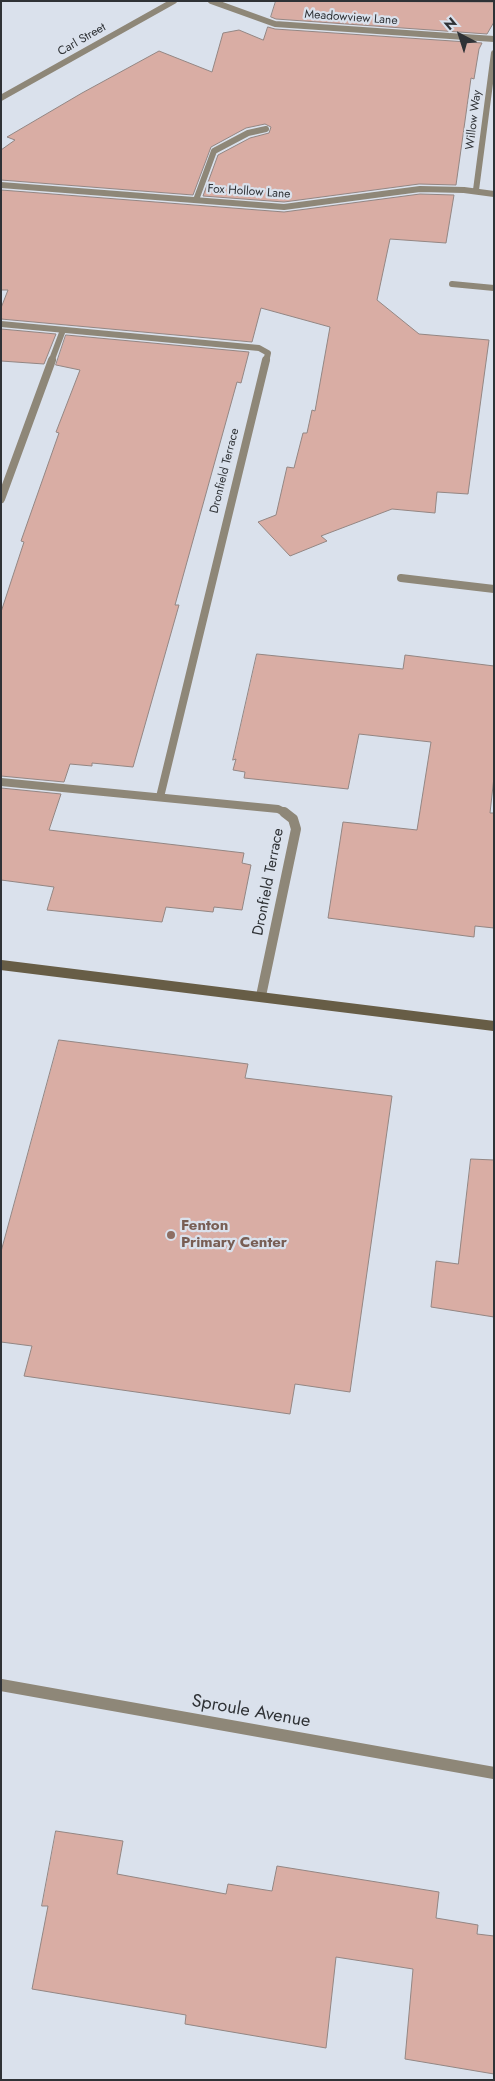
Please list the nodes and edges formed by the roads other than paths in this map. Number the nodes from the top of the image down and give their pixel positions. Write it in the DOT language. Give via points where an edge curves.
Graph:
graph roads {
  1 [pos="174,1"];
  2 [pos="211,1"];
  3 [pos="494,39"];
  4 [pos="494,53"];
  5 [pos="1,98"];
  6 [pos="266,129"];
  7 [pos="1,185"];
  8 [pos="476,190"];
  9 [pos="494,194"];
  10 [pos="196,200"];
  11 [pos="452,284"];
  12 [pos="494,288"];
  13 [pos="1,324"];
  14 [pos="63,330"];
  15 [pos="1,499"];
  16 [pos="401,578"];
  17 [pos="494,589"];
  18 [pos="1,782"];
  19 [pos="160,797"];
  20 [pos="1,965"];
  21 [pos="261,996"];
  22 [pos="494,1026"];
  23 [pos="1,1685"];
  24 [pos="494,1774"];
  1 -- 5 [label="street, Carl Street"];
  2 -- 3 [label="street, Meadowview Lane" via="275,24"];
  4 -- 8 [label="street, Willow Way"];
  6 -- 10 [label="street" via="248,133 214,151"];
  7 -- 10 [label="street, Fox Hollow Lane"];
  8 -- 9 [label="street, Fox Hollow Lane"];
  8 -- 10 [label="street, Fox Hollow Lane" via="416,189 302,206"];
  11 -- 12 [label="street"];
  13 -- 14 [label="street, Dronfield Terrace"];
  14 -- 15 [label="street"];
  14 -- 19 [label="street, Dronfield Terrace" via="259,348 268,353"];
  16 -- 17 [label="street"];
  18 -- 19 [label="street, Dronfield Terrace"];
  19 -- 21 [label="street, Dronfield Terrace" via="278,809 290,815 295,822"];
  20 -- 21 [label="street"];
  21 -- 22 [label="street"];
  23 -- 24 [label="street, Sproule Avenue"];
}
